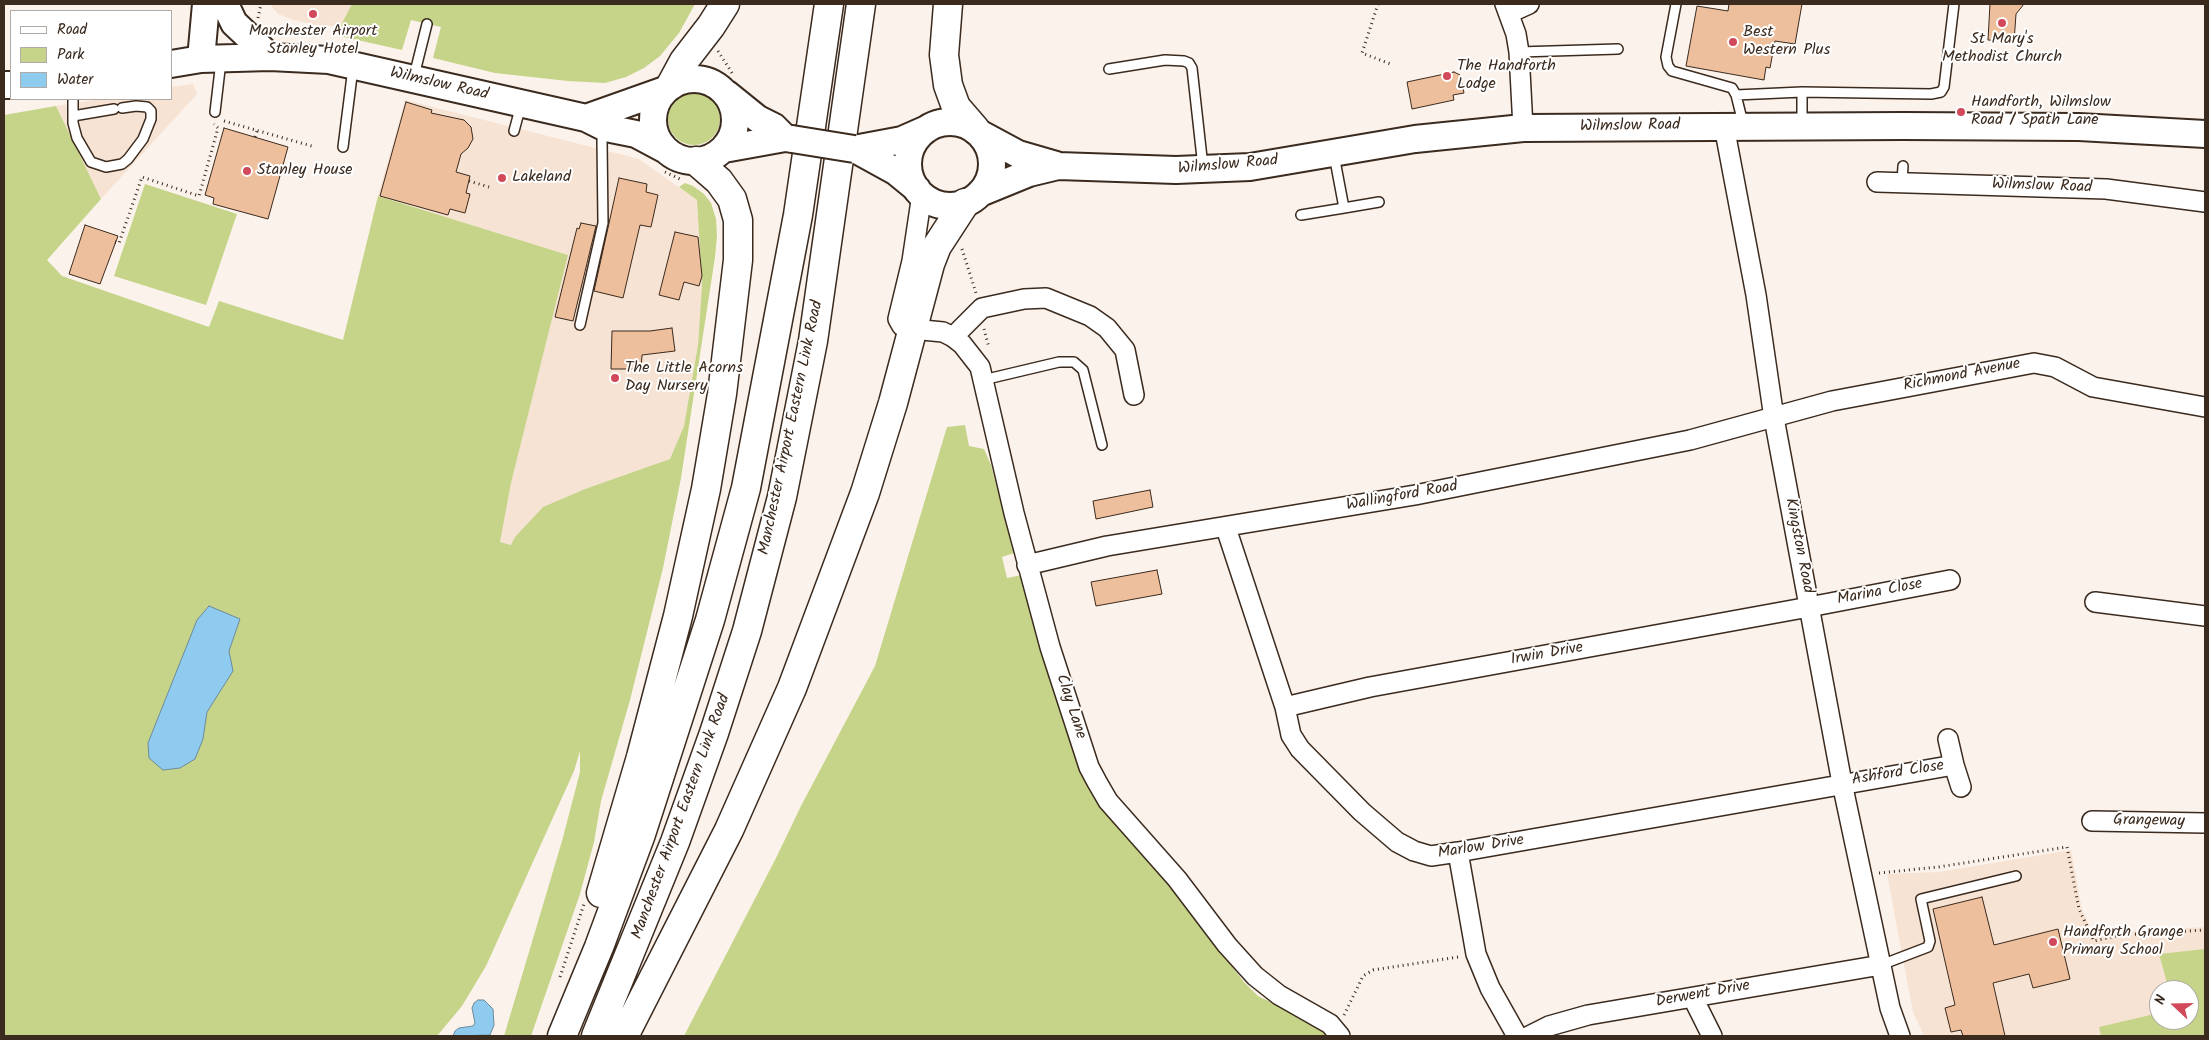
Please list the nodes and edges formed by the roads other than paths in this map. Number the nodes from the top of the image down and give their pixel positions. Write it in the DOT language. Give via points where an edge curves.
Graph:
graph roads {
  1 [pos="206,4"];
  2 [pos="225,4"];
  3 [pos="725,4"];
  4 [pos="829,4"];
  5 [pos="861,4"];
  6 [pos="948,4"];
  7 [pos="1529,4"];
  8 [pos="1676,4"];
  9 [pos="1954,4"];
  10 [pos="1507,8"];
  11 [pos="427,24"];
  12 [pos="1618,49"];
  13 [pos="1518,52"];
  14 [pos="270,57"];
  15 [pos="211,59"];
  16 [pos="172,64"];
  17 [pos="353,66"];
  18 [pos="1110,69"];
  19 [pos="414,79"];
  20 [pos="668,88"];
  21 [pos="1802,92"];
  22 [pos="726,93"];
  23 [pos="1736,95"];
  24 [pos="73,100"];
  25 [pos="521,104"];
  26 [pos="215,112"];
  27 [pos="73,116"];
  28 [pos="596,123"];
  29 [pos="1734,126"];
  30 [pos="1802,126"];
  31 [pos="928,128"];
  32 [pos="1523,128"];
  33 [pos="977,131"];
  34 [pos="514,132"];
  35 [pos="2205,134"];
  36 [pos="789,139"];
  37 [pos="343,147"];
  38 [pos="724,149"];
  39 [pos="854,149"];
  40 [pos="1333,153"];
  41 [pos="664,160"];
  42 [pos="1058,166"];
  43 [pos="1203,169"];
  44 [pos="691,171"];
  45 [pos="1877,182"];
  46 [pos="920,192"];
  47 [pos="973,198"];
  48 [pos="1379,202"];
  49 [pos="2205,202"];
  50 [pos="1344,208"];
  51 [pos="1301,214"];
  52 [pos="580,325"];
  53 [pos="912,329"];
  54 [pos="953,337"];
  55 [pos="983,380"];
  56 [pos="1134,395"];
  57 [pos="2205,408"];
  58 [pos="1774,418"];
  59 [pos="1102,445"];
  60 [pos="1226,528"];
  61 [pos="1027,566"];
  62 [pos="1950,580"];
  63 [pos="2095,602"];
  64 [pos="1810,607"];
  65 [pos="2205,616"];
  66 [pos="1285,707"];
  67 [pos="1948,740"];
  68 [pos="1954,765"];
  69 [pos="1842,783"];
  70 [pos="1961,787"];
  71 [pos="2092,821"];
  72 [pos="2205,823"];
  73 [pos="1458,852"];
  74 [pos="2016,876"];
  75 [pos="1881,965"];
  76 [pos="1693,998"];
  77 [pos="1338,1034"];
  78 [pos="551,1036"];
  79 [pos="562,1036"];
  80 [pos="596,1036"];
  81 [pos="624,1036"];
  82 [pos="1517,1036"];
  83 [pos="1529,1036"];
  84 [pos="1712,1036"];
  85 [pos="1900,1036"];
  1 -- 15 [label="main road"];
  2 -- 14 [label="main road" via="234,23"];
  3 -- 20 [label="highway"];
  4 -- 79 [label="highway, Manchester Airport Eastern Link Road" via="798,215 746,488 710,620 641,834"];
  5 -- 80 [label="highway, Manchester Airport Eastern Link Road" via="813,341 782,497 747,630 714,733 675,842"];
  6 -- 33 [label="highway" via="944,55 948,85 956,107"];
  7 -- 10 [label="street"];
  8 -- 23 [label="lane" via="1666,57 1668,66 1672,71 1732,88"];
  9 -- 21 [label="lane" via="1941,92"];
  10 -- 13 [label="street"];
  11 -- 19 [label="lane"];
  12 -- 13 [label="lane"];
  13 -- 32 [label="street"];
  14 -- 15 [label="main road, Wilmslow Road"];
  14 -- 17 [label="main road, Wilmslow Road" via="329,60"];
  15 -- 16 [label="main road, Wilmslow Road"];
  15 -- 26 [label="lane"];
  17 -- 19 [label="main road, Wilmslow Road"];
  17 -- 37 [label="lane"];
  18 -- 43 [label="lane" via="1165,60 1189,63"];
  19 -- 25 [label="main road, Wilmslow Road"];
  20 -- 22 [label="main road" via="682,80 695,78 709,81"];
  20 -- 28 [label="main road"];
  20 -- 41 [label="main road" via="658,100 653,121"];
  21 -- 23 [label="lane"];
  21 -- 30 [label="lane"];
  22 -- 36 [label="main road"];
  22 -- 38 [label="main road" via="734,108 736,124"];
  23 -- 29 [label="lane"];
  24 -- 27 [label="lane"];
  25 -- 28 [label="main road, Wilmslow Road"];
  25 -- 34 [label="lane"];
  27 -- 27 [label="lane" via="77,138 86,156 96,165 114,167 135,151 148,129 151,111 142,106"];
  28 -- 41 [label="main road, Wilmslow Road" via="636,134"];
  28 -- 52 [label="lane" via="602,140 603,223"];
  29 -- 30 [label="main road, Wilmslow Road"];
  29 -- 32 [label="main road, Wilmslow Road"];
  29 -- 58 [label="street, Kingston Road"];
  30 -- 35 [label="main road, Wilmslow Road" via="2079,127"];
  31 -- 33 [label="main road" via="952,122"];
  31 -- 39 [label="main road" via="902,140"];
  31 -- 46 [label="main road" via="913,144 910,155 911,177"];
  32 -- 40 [label="main road, Wilmslow Road" via="1415,139"];
  33 -- 42 [label="main road, Wilmslow Road" via="1018,154"];
  33 -- 47 [label="main road" via="992,158 989,179"];
  36 -- 38 [label="main road"];
  36 -- 39 [label="main road, bridge"];
  38 -- 44 [label="main road"];
  39 -- 46 [label="main road" via="895,171"];
  40 -- 43 [label="main road, Wilmslow Road" via="1250,167"];
  40 -- 50 [label="lane"];
  41 -- 44 [label="main road" via="678,158"];
  42 -- 43 [label="main road, Wilmslow Road"];
  42 -- 47 [label="main road, Wilmslow Road" via="1028,173"];
  44 -- 78 [label="highway" via="718,181 732,199 738,220 738,260 722,394 706,489 678,616 641,757 597,905"];
  45 -- 49 [label="street, Wilmslow Road" via="1902,174 2106,189"];
  46 -- 47 [label="main road" via="940,204 950,205"];
  46 -- 53 [label="street" via="912,261 898,319 902,326"];
  47 -- 53 [label="highway" via="937,246"];
  48 -- 50 [label="lane"];
  50 -- 51 [label="lane"];
  53 -- 54 [label="street" via="943,332"];
  53 -- 81 [label="highway" via="865,493 792,688 729,830"];
  54 -- 55 [label="street, Clay Lane" via="980,367"];
  54 -- 56 [label="street" via="982,308 1046,298 1090,316 1107,328 1125,350"];
  55 -- 59 [label="lane" via="1059,362 1074,362 1083,370"];
  55 -- 61 [label="street, Clay Lane"];
  57 -- 58 [label="street, Richmond Avenue" via="2093,387 2055,367 2034,363 1832,401"];
  58 -- 60 [label="street, Wallingford Road" via="1690,440 1414,496"];
  58 -- 64 [label="street, Kingston Road"];
  60 -- 61 [label="street, Wallingford Road" via="1107,546"];
  60 -- 66 [label="street, Marlow Drive"];
  61 -- 77 [label="street, Clay Lane" via="1084,751 1108,801 1177,879 1255,976 1279,995 1330,1024"];
  62 -- 64 [label="street, Marina Close"];
  63 -- 65 [label="street"];
  64 -- 66 [label="street, Irwin Drive" via="1370,687"];
  64 -- 69 [label="street, Kingston Road"];
  66 -- 73 [label="street, Marlow Drive" via="1291,735 1300,750 1397,842 1431,856"];
  67 -- 68 [label="street, Ashford Close"];
  68 -- 69 [label="street, Ashford Close"];
  68 -- 70 [label="street, Ashford Close"];
  69 -- 73 [label="street, Marlow Drive"];
  69 -- 75 [label="street, Kingston Road"];
  71 -- 72 [label="street, Grangeway"];
  73 -- 82 [label="street" via="1476,954 1490,988"];
  74 -- 75 [label="lane" via="1921,899 1930,941 1928,947"];
  75 -- 76 [label="street, Derwent Drive"];
  75 -- 85 [label="street, Kingston Road"];
  76 -- 83 [label="street, Derwent Drive" via="1588,1015 1549,1026"];
  76 -- 84 [label="street"];
}
